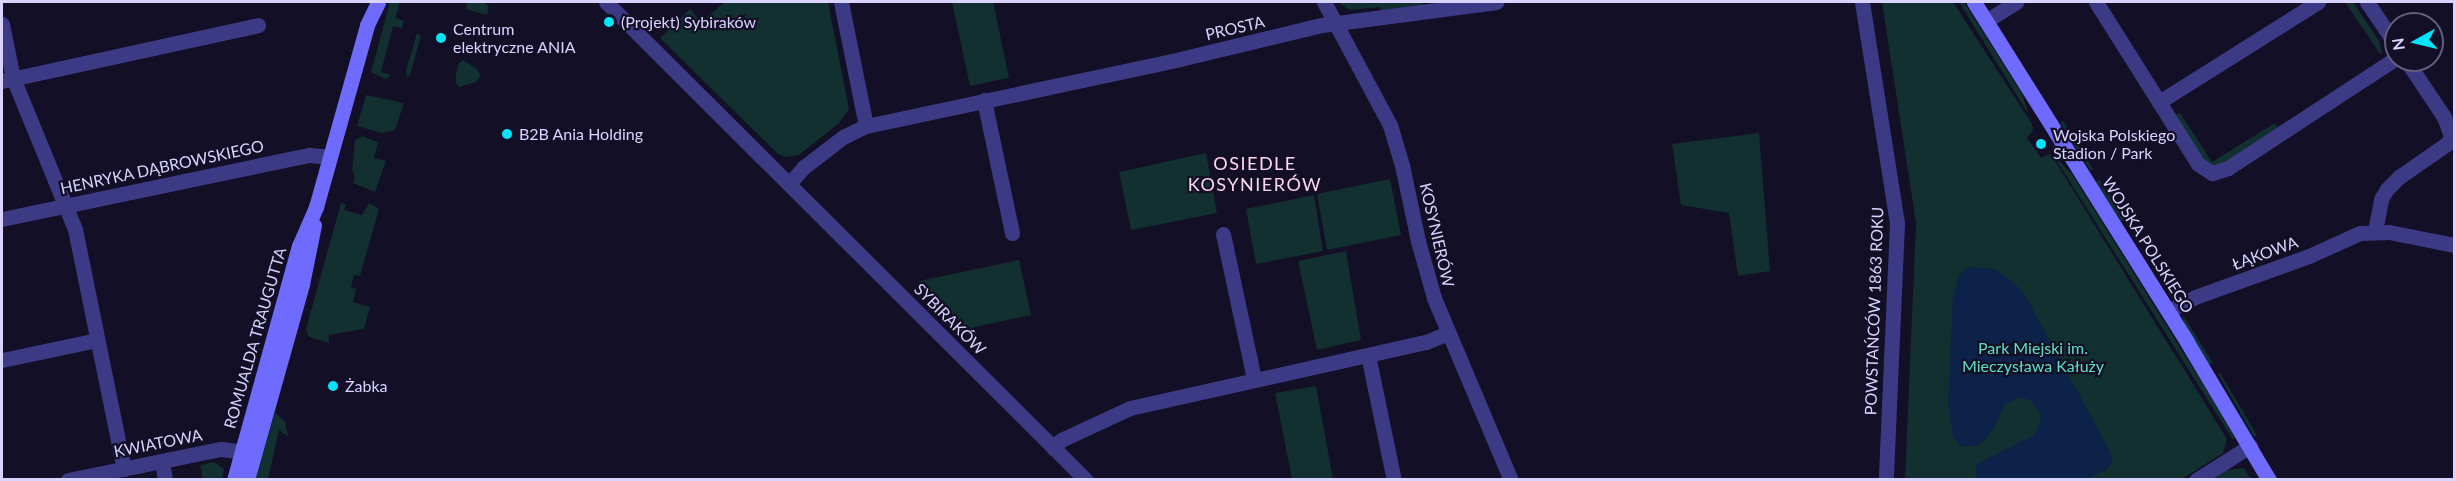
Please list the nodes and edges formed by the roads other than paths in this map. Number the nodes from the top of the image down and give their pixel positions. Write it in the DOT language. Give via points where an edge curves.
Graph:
graph roads {
  1 [pos="369,2"];
  2 [pos="378,2"];
  3 [pos="606,2"];
  4 [pos="841,2"];
  5 [pos="1324,2"];
  6 [pos="1496,2"];
  7 [pos="1862,2"];
  8 [pos="1974,2"];
  9 [pos="2017,2"];
  10 [pos="2096,2"];
  11 [pos="2318,2"];
  12 [pos="2367,2"];
  13 [pos="1986,21"];
  14 [pos="2,24"];
  15 [pos="1337,24"];
  16 [pos="258,25"];
  17 [pos="367,25"];
  18 [pos="2384,27"];
  19 [pos="2384,66"];
  20 [pos="2414,72"];
  21 [pos="7,79"];
  22 [pos="984,100"];
  23 [pos="2159,102"];
  24 [pos="866,126"];
  25 [pos="330,158"];
  26 [pos="789,184"];
  27 [pos="65,205"];
  28 [pos="2,219"];
  29 [pos="2375,231"];
  30 [pos="1012,233"];
  31 [pos="1223,234"];
  32 [pos="2454,245"];
  33 [pos="2168,311"];
  34 [pos="1448,333"];
  35 [pos="97,340"];
  36 [pos="1368,355"];
  37 [pos="2,360"];
  38 [pos="1254,379"];
  39 [pos="2250,446"];
  40 [pos="1053,448"];
  41 [pos="248,452"];
  42 [pos="162,460"];
  43 [pos="124,469"];
  44 [pos="68,480"];
  45 [pos="165,480"];
  46 [pos="234,480"];
  47 [pos="248,480"];
  48 [pos="1086,480"];
  49 [pos="1395,480"];
  50 [pos="1511,480"];
  51 [pos="1886,480"];
  52 [pos="2196,480"];
  53 [pos="2269,480"];
  1 -- 17 [label="street, ROMUALDA TRAUGUTTA"];
  2 -- 17 [label="street, ROMUALDA TRAUGUTTA"];
  3 -- 26 [label="street, SYBIRAKÓW"];
  4 -- 24 [label="street"];
  5 -- 15 [label="street, KOSYNIERÓW"];
  6 -- 15 [label="street, PROSTA"];
  7 -- 51 [label="street, POWSTAŃCÓW 1863 ROKU" via="1897,224"];
  8 -- 13 [label="street, WOJSKA POLSKIEGO"];
  9 -- 13 [label="street"];
  10 -- 23 [label="street"];
  11 -- 23 [label="street"];
  12 -- 18 [label="street"];
  13 -- 33 [label="street, WOJSKA POLSKIEGO"];
  14 -- 21 [label="street"];
  15 -- 22 [label="street, PROSTA"];
  15 -- 34 [label="street, KOSYNIERÓW" via="1390,125 1424,267"];
  16 -- 21 [label="street"];
  17 -- 25 [label="street, ROMUALDA TRAUGUTTA"];
  19 -- 23 [label="street" via="2217,172 2202,168"];
  20 -- 29 [label="street" via="2444,117 2451,136 2448,143 2387,189 2381,199"];
  21 -- 27 [label="street"];
  22 -- 24 [label="street, PROSTA"];
  22 -- 30 [label="street"];
  24 -- 26 [label="street, PROSTA" via="843,137"];
  25 -- 27 [label="street, HENRYKA DĄBROWSKIEGO" via="309,155"];
  25 -- 41 [label="street, ROMUALDA TRAUGUTTA" via="316,207 299,246"];
  26 -- 40 [label="street, SYBIRAKÓW"];
  27 -- 28 [label="street, HENRYKA DĄBROWSKIEGO"];
  27 -- 35 [label="street" via="75,230"];
  29 -- 32 [label="street, ŁĄKOWA"];
  29 -- 33 [label="street, ŁĄKOWA" via="2360,233"];
  31 -- 38 [label="street"];
  33 -- 39 [label="street, WOJSKA POLSKIEGO"];
  34 -- 36 [label="street"];
  34 -- 50 [label="street, KOSYNIERÓW"];
  35 -- 37 [label="street"];
  35 -- 43 [label="street"];
  36 -- 38 [label="street"];
  36 -- 49 [label="street"];
  38 -- 40 [label="street" via="1130,408 1061,440"];
  39 -- 52 [label="street"];
  39 -- 53 [label="street, WOJSKA POLSKIEGO"];
  40 -- 48 [label="street, SYBIRAKÓW"];
  41 -- 42 [label="street, KWIATOWA" via="220,449"];
  41 -- 46 [label="street, ROMUALDA TRAUGUTTA"];
  41 -- 47 [label="street, ROMUALDA TRAUGUTTA"];
  42 -- 43 [label="street, KWIATOWA"];
  42 -- 45 [label="street"];
  43 -- 44 [label="street, KWIATOWA"];
}
